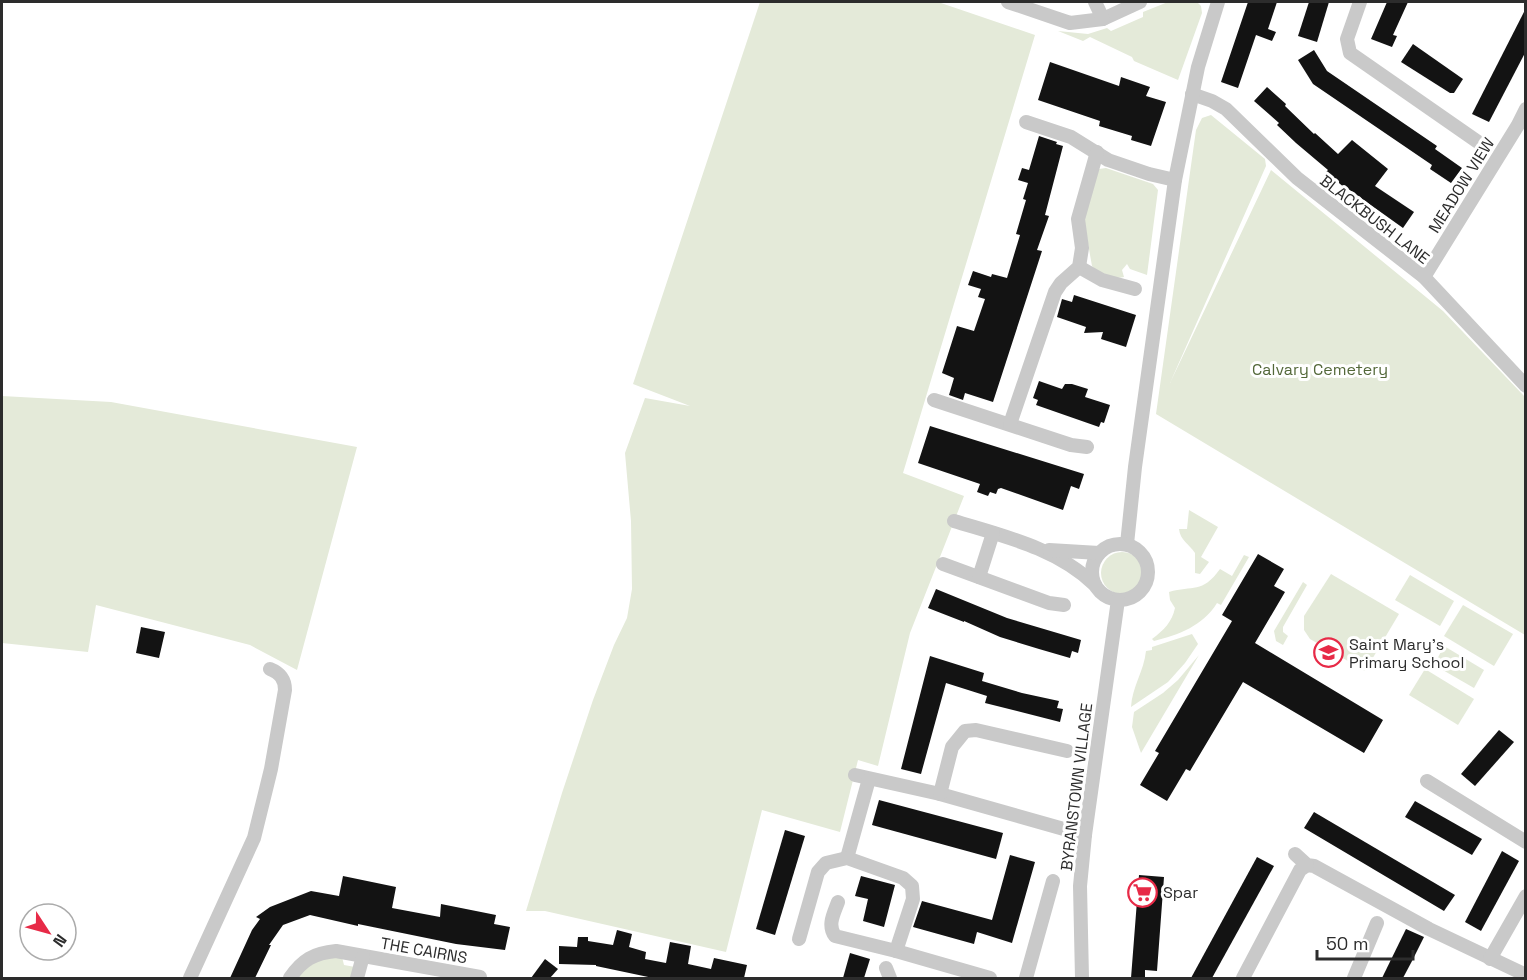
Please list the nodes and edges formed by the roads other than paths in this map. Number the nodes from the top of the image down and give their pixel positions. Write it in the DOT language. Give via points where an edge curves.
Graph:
graph roads {
  1 [pos="1008,2"];
  2 [pos="1095,2"];
  3 [pos="1140,2"];
  4 [pos="1218,2"];
  5 [pos="1360,2"];
  6 [pos="1103,19"];
  7 [pos="1196,95"];
  8 [pos="1526,109"];
  9 [pos="1026,122"];
  10 [pos="1478,142"];
  11 [pos="1097,152"];
  12 [pos="1175,180"];
  13 [pos="1080,267"];
  14 [pos="1424,277"];
  15 [pos="1136,289"];
  16 [pos="1526,386"];
  17 [pos="934,400"];
  18 [pos="1010,424"];
  19 [pos="1087,447"];
  20 [pos="954,521"];
  21 [pos="993,533"];
  22 [pos="1127,544"];
  23 [pos="1044,550"];
  24 [pos="1099,553"];
  25 [pos="943,564"];
  26 [pos="979,577"];
  27 [pos="1098,588"];
  28 [pos="1118,600"];
  29 [pos="1064,605"];
  30 [pos="270,669"];
  31 [pos="1067,751"];
  32 [pos="1427,781"];
  33 [pos="940,794"];
  34 [pos="1084,835"];
  35 [pos="1526,842"];
  36 [pos="1295,854"];
  37 [pos="847,858"];
  38 [pos="1307,865"];
  39 [pos="1053,881"];
  40 [pos="1526,896"];
  41 [pos="838,902"];
  42 [pos="1377,923"];
  43 [pos="799,939"];
  44 [pos="896,951"];
  45 [pos="363,956"];
  46 [pos="1490,959"];
  47 [pos="942,972"];
  48 [pos="1526,975"];
  49 [pos="480,977"];
  50 [pos="190,978"];
  51 [pos="290,978"];
  52 [pos="357,978"];
  53 [pos="990,978"];
  54 [pos="1026,978"];
  55 [pos="1082,978"];
  56 [pos="1245,978"];
  57 [pos="1354,978"];
  1 -- 6 [label="street" via="1070,23"];
  2 -- 6 [label="street"];
  3 -- 6 [label="street"];
  4 -- 7 [label="street"];
  5 -- 10 [label="street" via="1347,39 1350,53"];
  7 -- 12 [label="street"];
  7 -- 14 [label="street, BLACKBUSH LANE" via="1226,109 1297,178"];
  8 -- 14 [label="street, MEADOW VIEW"];
  9 -- 11 [label="street" via="1071,137"];
  11 -- 12 [label="street" via="1119,164"];
  11 -- 13 [label="street" via="1078,219"];
  12 -- 22 [label="street"];
  13 -- 15 [label="street" via="1102,280"];
  13 -- 18 [label="street" via="1055,292"];
  14 -- 16 [label="street, BLACKBUSH LANE"];
  17 -- 18 [label="street"];
  18 -- 19 [label="street"];
  20 -- 21 [label="street"];
  21 -- 23 [label="street"];
  21 -- 26 [label="street"];
  22 -- 24 [label="street" via="1112,545"];
  22 -- 28 [label="street" via="1142,553 1148,577 1140,592"];
  23 -- 24 [label="street"];
  23 -- 27 [label="street" via="1075,567"];
  24 -- 27 [label="street" via="1092,570"];
  25 -- 26 [label="street"];
  26 -- 29 [label="street"];
  27 -- 28 [label="street"];
  28 -- 34 [label="street, BYRANSTOWN VILLAGE"];
  30 -- 50 [label="street" via="281,676 285,690 263,802 248,851"];
  31 -- 33 [label="street" via="976,730 965,731 952,747"];
  32 -- 35 [label="street"];
  33 -- 34 [label="street"];
  33 -- 37 [label="street" via="862,777"];
  34 -- 55 [label="street, BYRANSTOWN VILLAGE" via="1080,886"];
  36 -- 38 [label="street"];
  37 -- 43 [label="street" via="826,863 818,872"];
  37 -- 44 [label="street" via="903,878 912,886 913,899"];
  38 -- 46 [label="street"];
  38 -- 56 [label="street" via="1300,870"];
  39 -- 54 [label="street"];
  40 -- 46 [label="street"];
  41 -- 44 [label="street" via="831,921 835,936"];
  42 -- 57 [label="street"];
  44 -- 47 [label="street"];
  45 -- 49 [label="street, THE CAIRNS"];
  45 -- 51 [label="street, THE CAIRNS" via="336,951 313,955"];
  45 -- 52 [label="street, THE CAIRNS"];
  46 -- 48 [label="street"];
  47 -- 53 [label="street"];
}
